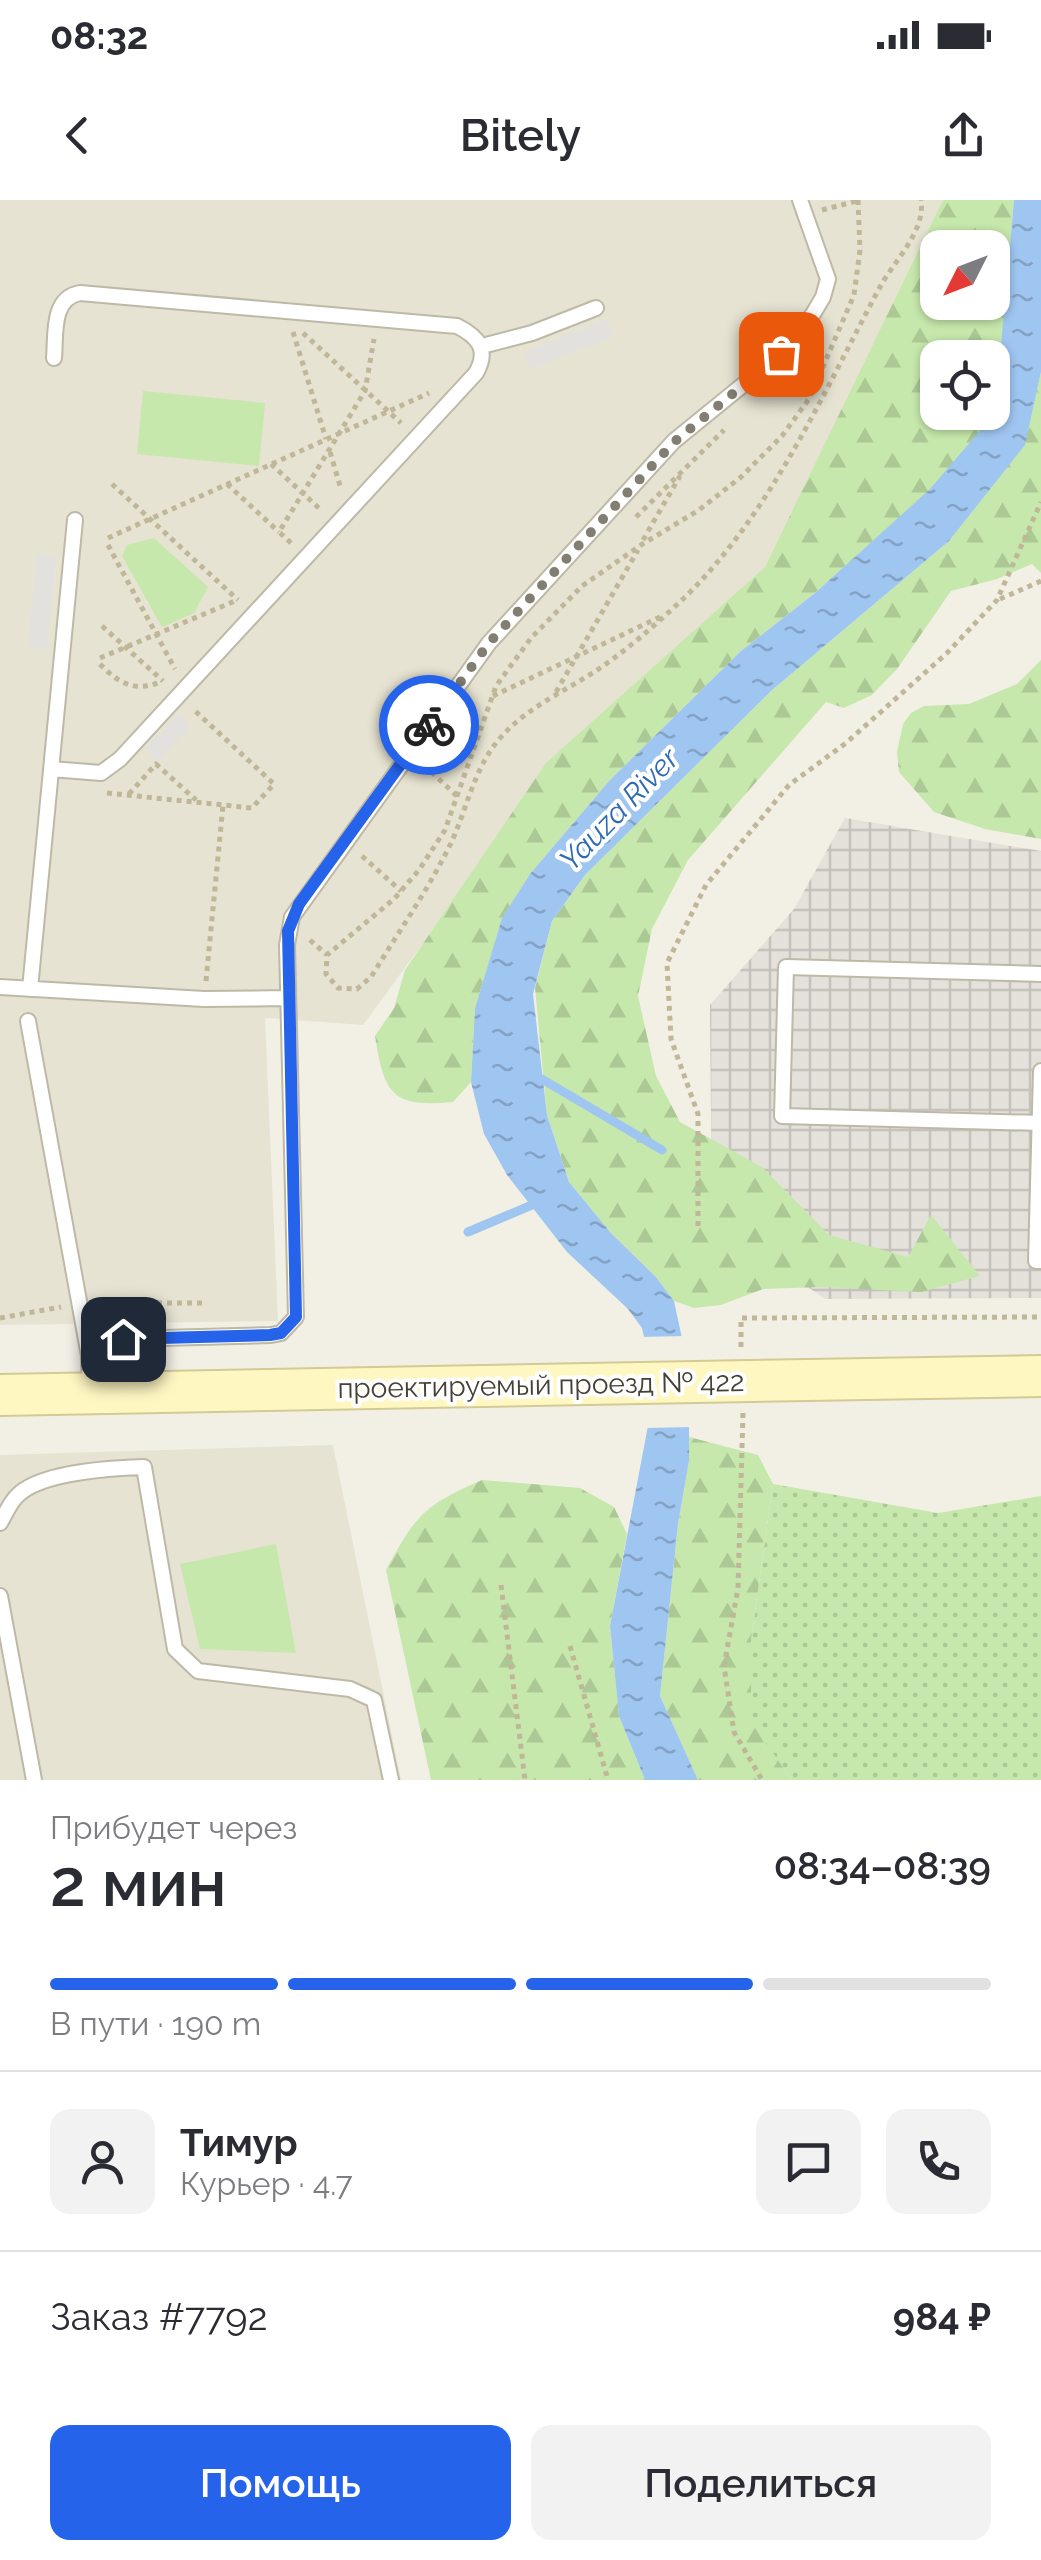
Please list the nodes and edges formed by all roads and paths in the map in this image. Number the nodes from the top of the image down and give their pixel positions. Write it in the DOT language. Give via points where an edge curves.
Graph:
graph roads {
  1 [pos="800,200"];
  2 [pos="818,200"];
  3 [pos="858,200"];
  4 [pos="921,200"];
  5 [pos="822,210"];
  6 [pos="828,225"];
  7 [pos="843,293"];
  8 [pos="854,295"];
  9 [pos="596,308"];
  10 [pos="292,330"];
  11 [pos="300,331"];
  12 [pos="374,336"];
  13 [pos="482,346"];
  14 [pos="54,358"];
  15 [pos="365,390"];
  16 [pos="448,403"];
  17 [pos="388,411"];
  18 [pos="735,420"];
  19 [pos="407,428"];
  20 [pos="339,433"];
  21 [pos="326,440"];
  22 [pos="329,450"];
  23 [pos="272,464"];
  24 [pos="684,470"];
  25 [pos="112,484"];
  26 [pos="227,484"];
  27 [pos="303,493"];
  28 [pos="344,497"];
  29 [pos="1041,502"];
  30 [pos="327,515"];
  31 [pos="150,519"];
  32 [pos="76,520"];
  33 [pos="628,525"];
  34 [pos="279,532"];
  35 [pos="641,544"];
  36 [pos="297,548"];
  37 [pos="1041,582"];
  38 [pos="247,596"];
  39 [pos="238,600"];
  40 [pos="998,600"];
  41 [pos="667,614"];
  42 [pos="102,626"];
  43 [pos="156,634"];
  44 [pos="126,647"];
  45 [pos="577,656"];
  46 [pos="179,676"];
  47 [pos="163,681"];
  48 [pos="178,696"];
  49 [pos="491,696"];
  50 [pos="554,696"];
  51 [pos="421,763"];
  52 [pos="52,769"];
  53 [pos="90,792"];
  54 [pos="128,795"];
  55 [pos="458,797"];
  56 [pos="198,802"];
  57 [pos="223,804"];
  58 [pos="345,841"];
  59 [pos="400,892"];
  60 [pos="327,955"];
  61 [pos="1041,974"];
  62 [pos="0,987"];
  63 [pos="30,989"];
  64 [pos="288,992"];
  65 [pos="204,999"];
  66 [pos="28,1020"];
  67 [pos="1041,1071"];
  68 [pos="1040,1124"];
  69 [pos="698,1226"];
  70 [pos="1041,1261"];
  71 [pos="1041,1318"];
  72 [pos="86,1340"];
  73 [pos="1041,1376"];
  74 [pos="745,1378"];
  75 [pos="41,1394"];
  76 [pos="90,1394"];
  77 [pos="0,1395"];
  78 [pos="0,1403"];
  79 [pos="0,1523"];
  80 [pos="500,1585"];
  81 [pos="0,1596"];
  82 [pos="570,1646"];
  83 [pos="34,1780"];
  84 [pos="391,1780"];
  85 [pos="525,1780"];
  86 [pos="608,1780"];
  87 [pos="762,1780"];
  1 -- 58 [label="lane" via="828,279 812,314 781,354 674,442 489,643"];
  2 -- 5 [label="path"];
  3 -- 5 [label="path"];
  3 -- 8 [label="path"];
  4 -- 41 [label="path" via="917,227 818,410 722,558"];
  5 -- 6 [label="path"];
  7 -- 8 [label="path"];
  8 -- 35 [label="path" via="809,399 782,436 699,510"];
  9 -- 13 [label="lane"];
  10 -- 21 [label="path"];
  11 -- 15 [label="path"];
  12 -- 15 [label="path"];
  13 -- 14 [label="lane" via="458,326 80,293 62,302"];
  13 -- 16 [label="lane" via="484,359"];
  15 -- 17 [label="path"];
  15 -- 20 [label="path"];
  16 -- 17 [label="path" via="434,390"];
  16 -- 48 [label="lane"];
  17 -- 19 [label="path"];
  17 -- 20 [label="path"];
  18 -- 24 [label="path"];
  20 -- 21 [label="path"];
  20 -- 22 [label="path"];
  21 -- 23 [label="path"];
  22 -- 27 [label="path"];
  22 -- 28 [label="path"];
  23 -- 26 [label="path"];
  23 -- 27 [label="path"];
  24 -- 33 [label="path"];
  24 -- 35 [label="path"];
  25 -- 31 [label="path"];
  26 -- 31 [label="path"];
  26 -- 34 [label="path"];
  27 -- 30 [label="path"];
  27 -- 34 [label="path"];
  29 -- 40 [label="path"];
  31 -- 39 [label="path"];
  31 -- 43 [label="path" via="108,542"];
  32 -- 52 [label="lane"];
  34 -- 36 [label="path"];
  35 -- 45 [label="path"];
  35 -- 49 [label="path" via="582,586"];
  37 -- 40 [label="path"];
  38 -- 39 [label="path"];
  39 -- 43 [label="path"];
  40 -- 69 [label="path" via="948,653 790,785 706,885 667,963 670,1040 698,1114"];
  41 -- 45 [label="path"];
  41 -- 50 [label="path"];
  42 -- 44 [label="path"];
  43 -- 44 [label="path"];
  43 -- 46 [label="path"];
  44 -- 47 [label="path"];
  44 -- 47 [label="path" via="100,661 128,686"];
  45 -- 49 [label="path"];
  45 -- 50 [label="path"];
  47 -- 48 [label="path"];
  48 -- 52 [label="lane" via="109,768"];
  48 -- 57 [label="path" via="274,784 252,808"];
  49 -- 55 [label="path"];
  50 -- 60 [label="path" via="493,746 446,854 366,984 338,988 326,974"];
  51 -- 55 [label="path"];
  52 -- 63 [label="lane"];
  53 -- 54 [label="path"];
  54 -- 56 [label="path"];
  54 -- 56 [label="path" via="156,764"];
  55 -- 59 [label="path" via="445,830"];
  56 -- 57 [label="path"];
  57 -- 65 [label="path"];
  58 -- 59 [label="path"];
  58 -- 64 [label="lane" via="292,917"];
  59 -- 60 [label="path"];
  60 -- 64 [label="path" via="306,934 300,986"];
  61 -- 68 [label="lane" via="786,967 782,1116"];
  62 -- 63 [label="lane"];
  63 -- 65 [label="lane"];
  64 -- 65 [label="lane"];
  64 -- 72 [label="lane" via="296,1317 270,1335"];
  66 -- 72 [label="lane"];
  67 -- 68 [label="lane"];
  68 -- 70 [label="lane"];
  71 -- 74 [label="path" via="740,1318"];
  72 -- 76 [label="lane"];
  73 -- 74 [label="street, проектируемый проезд № 422"];
  74 -- 76 [label="street, проектируемый проезд № 422, bridge"];
  74 -- 87 [label="path" via="738,1588 724,1666 734,1732"];
  75 -- 76 [label="street, проектируемый проезд № 422"];
  75 -- 77 [label="street, проектируемый проезд № 422"];
  75 -- 78 [label="street, проектируемый проезд № 422"];
  79 -- 84 [label="lane" via="19,1494 50,1480 144,1467 175,1649 198,1670 350,1689 374,1700"];
  80 -- 85 [label="path"];
  81 -- 83 [label="lane"];
  82 -- 86 [label="path"];
}
